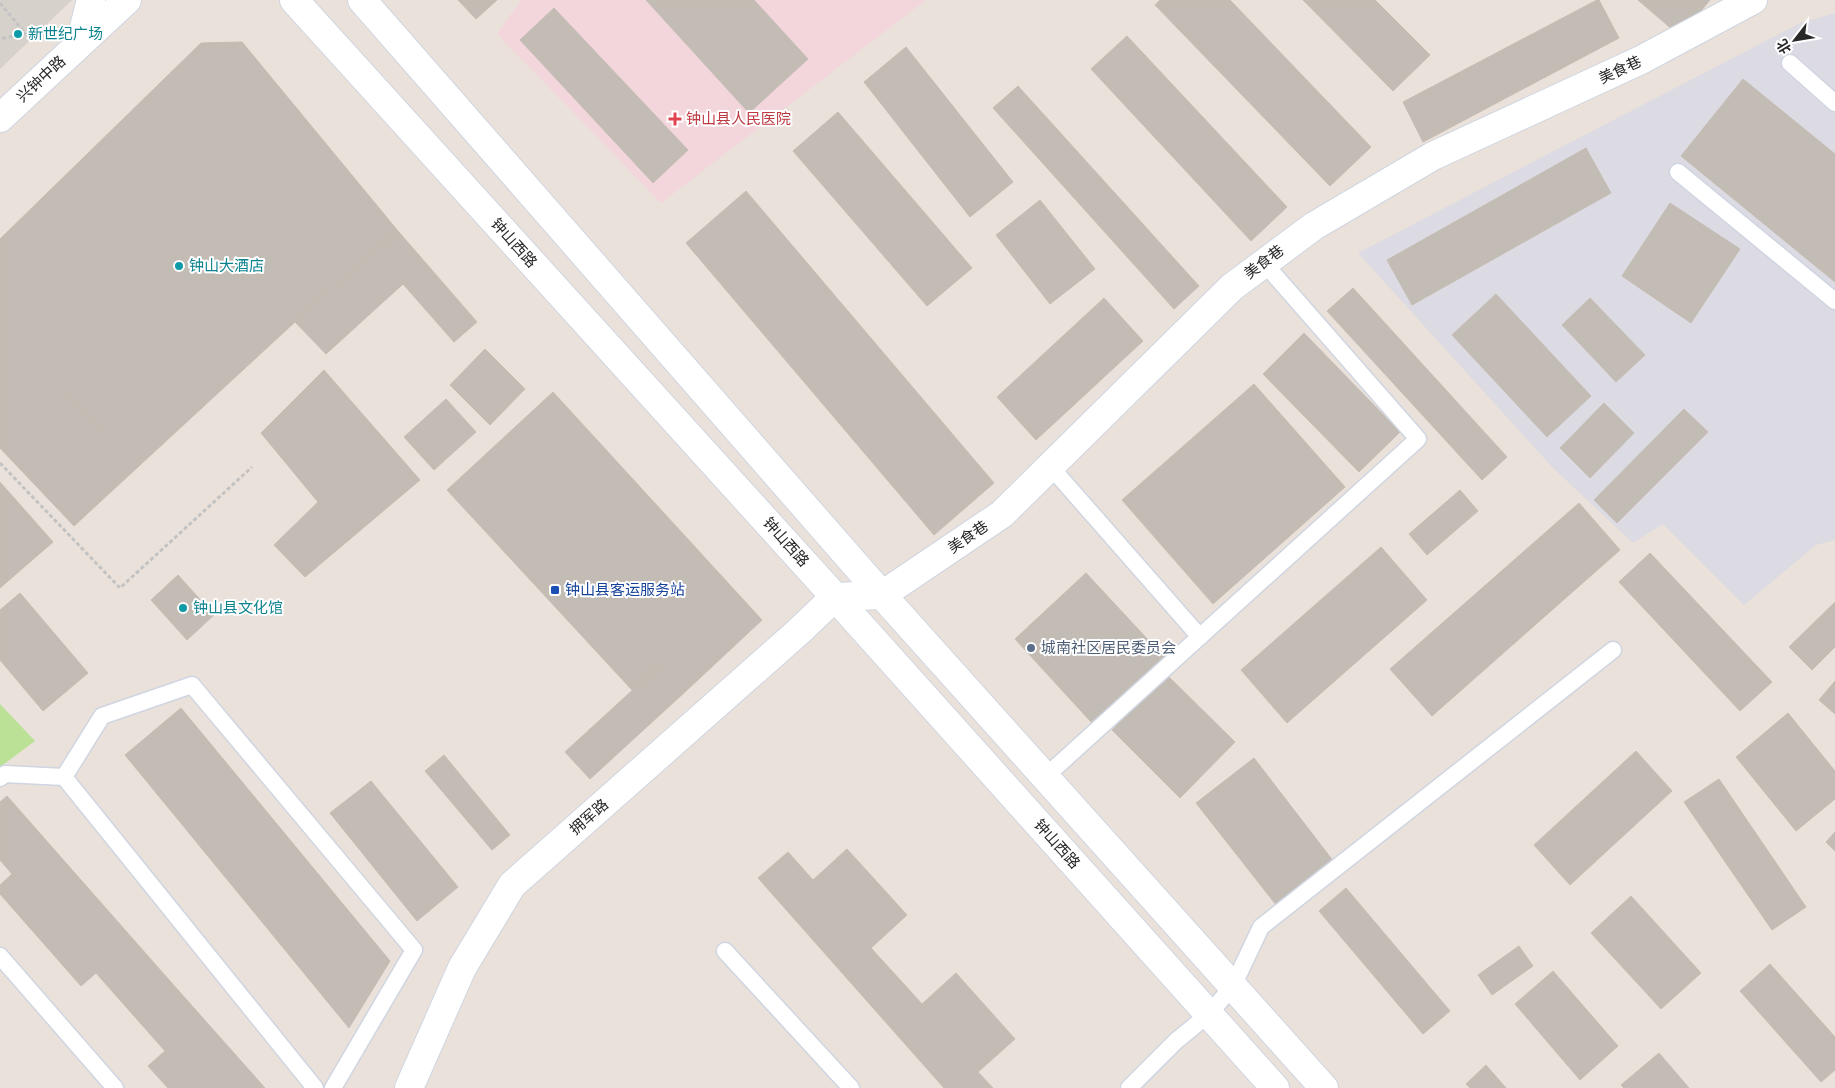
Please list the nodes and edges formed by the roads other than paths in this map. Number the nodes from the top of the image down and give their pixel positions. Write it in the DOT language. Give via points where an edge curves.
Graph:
graph roads {
  1 [pos="91,0"];
  2 [pos="127,0"];
  3 [pos="294,0"];
  4 [pos="362,0"];
  5 [pos="1753,0"];
  6 [pos="80,43"];
  7 [pos="1790,63"];
  8 [pos="1835,102"];
  9 [pos="0,118"];
  10 [pos="1678,172"];
  11 [pos="1264,263"];
  12 [pos="1835,301"];
  13 [pos="1050,466"];
  14 [pos="882,595"];
  15 [pos="835,596"];
  16 [pos="1200,637"];
  17 [pos="1613,650"];
  18 [pos="64,777"];
  19 [pos="1045,777"];
  20 [pos="0,778"];
  21 [pos="725,951"];
  22 [pos="0,956"];
  23 [pos="1233,986"];
  24 [pos="1209,1014"];
  25 [pos="115,1088"];
  26 [pos="315,1088"];
  27 [pos="333,1088"];
  28 [pos="410,1088"];
  29 [pos="851,1088"];
  30 [pos="1129,1088"];
  31 [pos="1275,1088"];
  32 [pos="1324,1088"];
  1 -- 6 [label="main road"];
  2 -- 6 [label="main road, 兴钟中路"];
  3 -- 15 [label="main road, 钟山西路"];
  4 -- 14 [label="main road"];
  5 -- 11 [label="main road, 美食巷" via="1641,60 1433,156 1314,226"];
  6 -- 9 [label="main road, 兴钟中路"];
  7 -- 8 [label="lane"];
  10 -- 12 [label="lane"];
  11 -- 13 [label="main road, 美食巷" via="1232,287"];
  11 -- 16 [label="lane" via="1418,439"];
  13 -- 14 [label="main road, 美食巷" via="1002,514"];
  13 -- 16 [label="lane"];
  14 -- 15 [label="main road"];
  14 -- 19 [label="main road"];
  15 -- 24 [label="main road, 钟山西路"];
  15 -- 28 [label="main road, 拥军路" via="512,885 462,968"];
  16 -- 19 [label="lane"];
  17 -- 23 [label="lane" via="1262,927"];
  18 -- 20 [label="lane" via="5,774"];
  18 -- 26 [label="lane"];
  18 -- 27 [label="lane" via="102,716 192,685 414,950"];
  19 -- 23 [label="main road"];
  21 -- 29 [label="lane"];
  22 -- 25 [label="lane"];
  23 -- 24 [label="lane"];
  23 -- 32 [label="main road"];
  24 -- 30 [label="lane" via="1176,1041"];
  24 -- 31 [label="main road, 钟山西路"];
}
